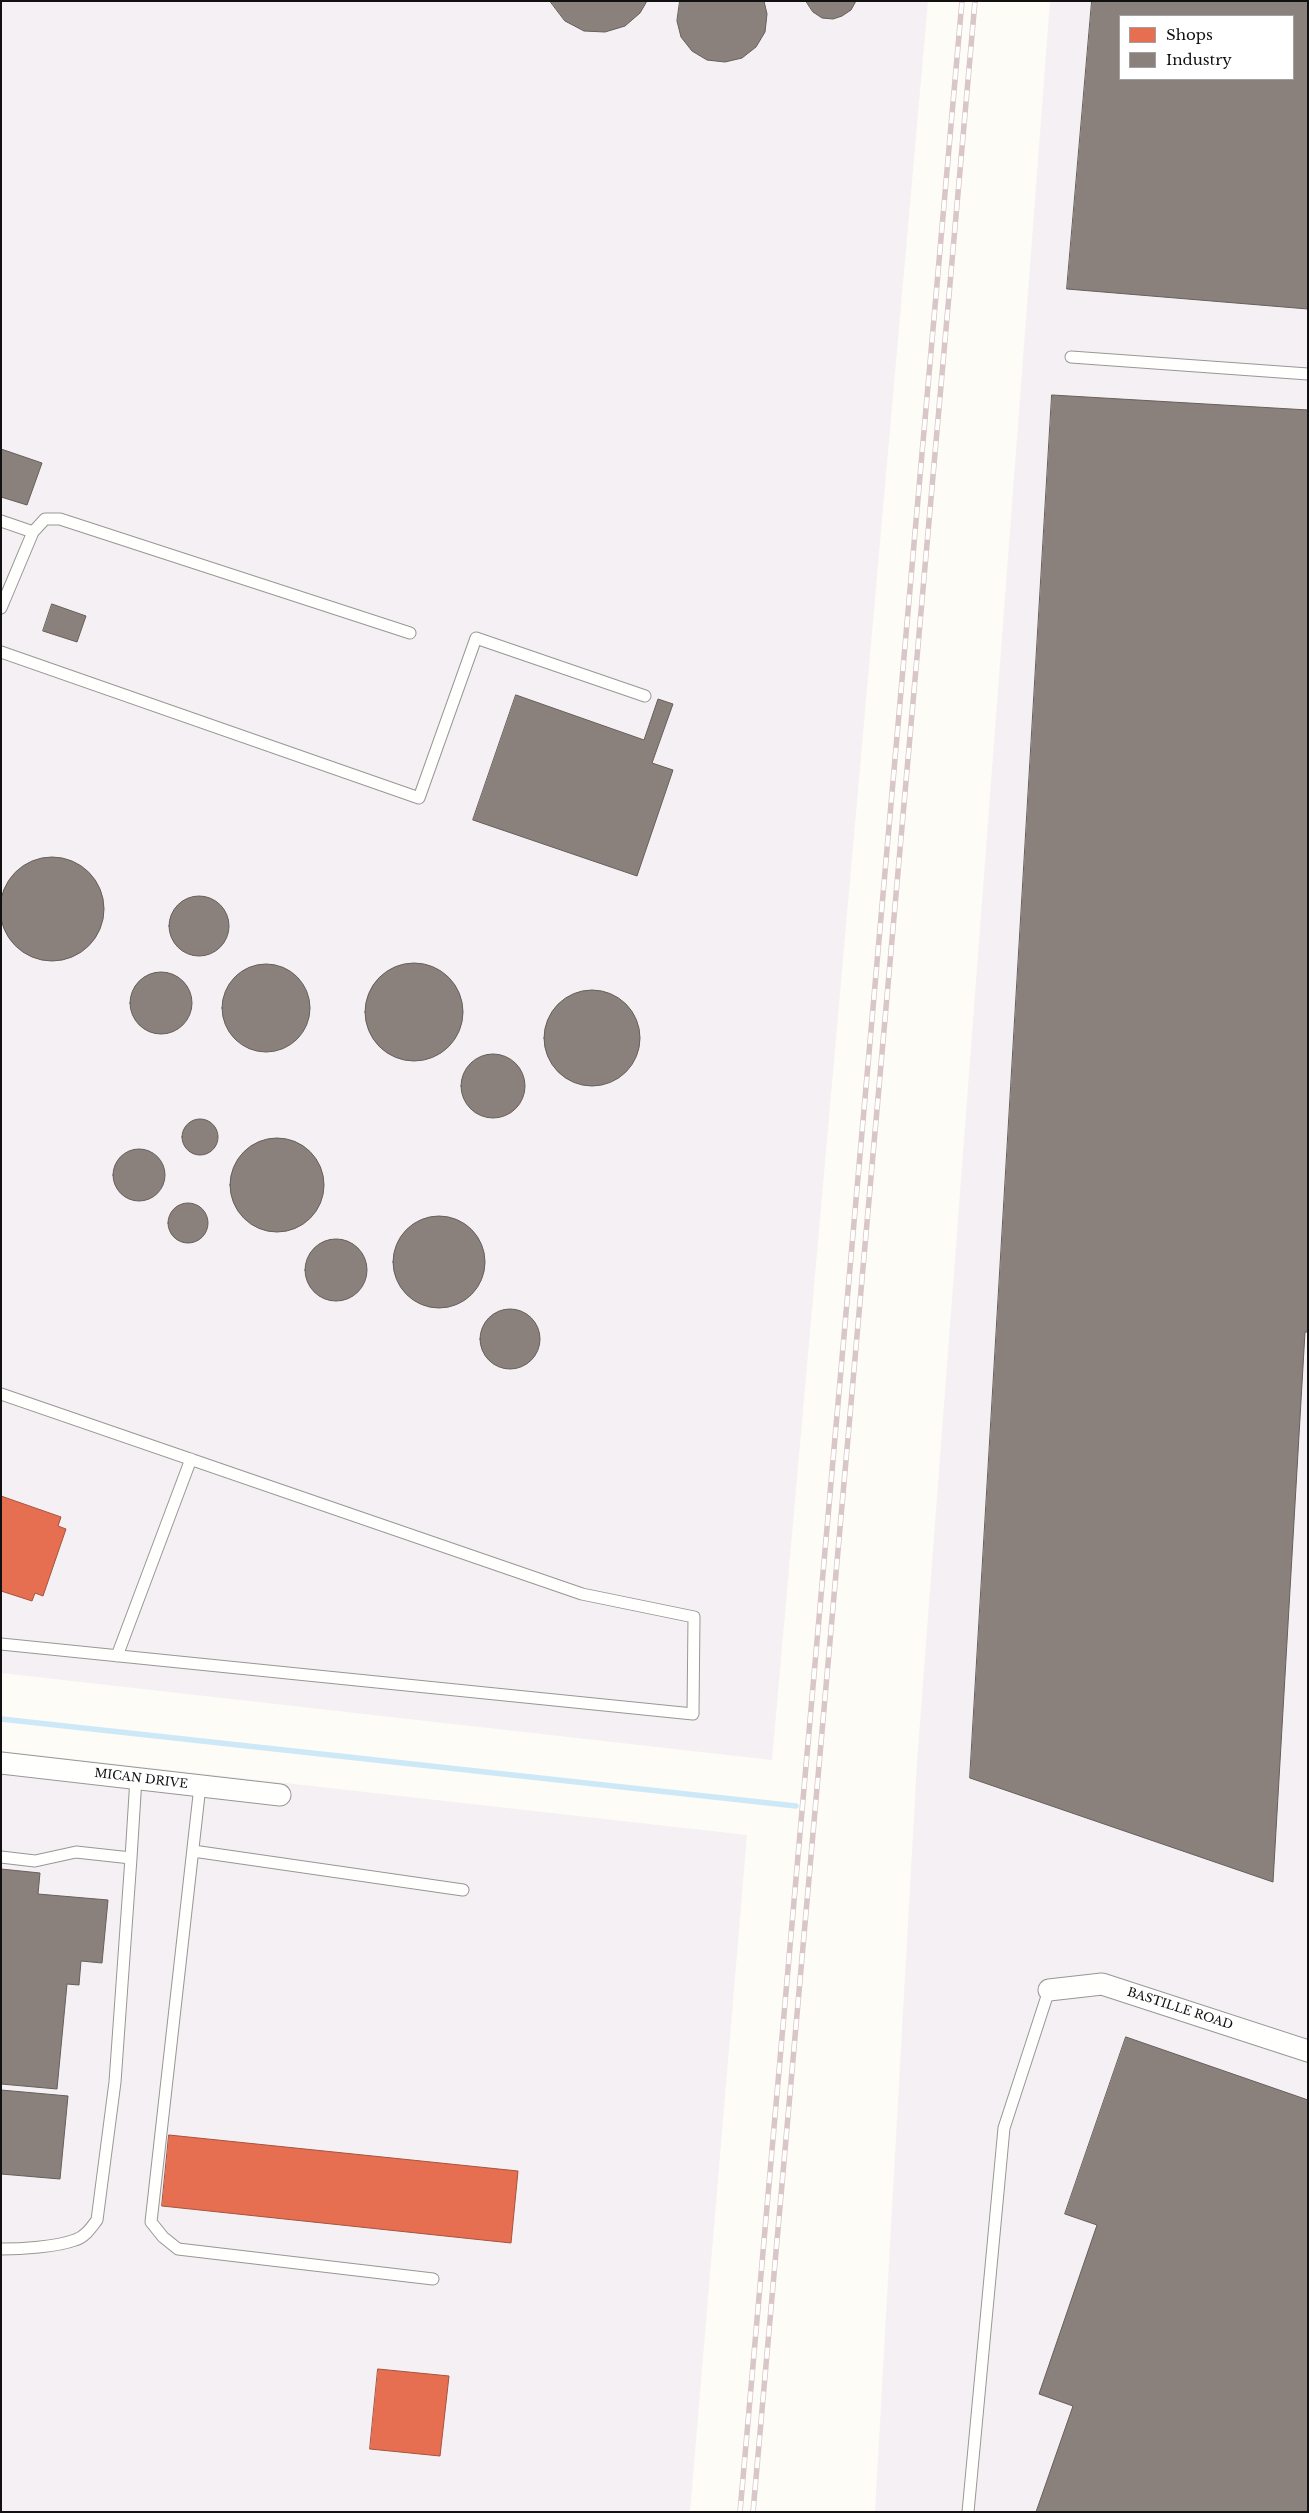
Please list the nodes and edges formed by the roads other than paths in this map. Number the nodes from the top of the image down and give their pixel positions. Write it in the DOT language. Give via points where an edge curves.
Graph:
graph roads {
  1 [pos="1071,357"];
  2 [pos="1308,374"];
  3 [pos="1,521"];
  4 [pos="33,532"];
  5 [pos="1,608"];
  6 [pos="410,634"];
  7 [pos="1,652"];
  8 [pos="645,696"];
  9 [pos="1,1394"];
  10 [pos="191,1459"];
  11 [pos="1,1644"];
  12 [pos="117,1656"];
  13 [pos="1,1763"];
  14 [pos="136,1778"];
  15 [pos="200,1786"];
  16 [pos="280,1795"];
  17 [pos="193,1852"];
  18 [pos="1,1857"];
  19 [pos="131,1858"];
  20 [pos="463,1890"];
  21 [pos="1049,1990"];
  22 [pos="1308,2051"];
  23 [pos="1,2249"];
  24 [pos="433,2279"];
  25 [pos="968,2512"];
  1 -- 2 [label="lane"];
  3 -- 4 [label="lane"];
  4 -- 5 [label="lane"];
  4 -- 6 [label="lane" via="45,518 60,519"];
  7 -- 8 [label="lane" via="419,798 476,638"];
  9 -- 10 [label="lane"];
  10 -- 12 [label="lane"];
  10 -- 12 [label="lane" via="582,1594 694,1617 693,1714"];
  11 -- 12 [label="lane"];
  13 -- 14 [label="street, MICAN DRIVE"];
  14 -- 15 [label="street, MICAN DRIVE"];
  14 -- 19 [label="lane"];
  15 -- 16 [label="street, MICAN DRIVE"];
  15 -- 17 [label="lane"];
  17 -- 20 [label="lane"];
  17 -- 24 [label="lane" via="151,2222 178,2249"];
  18 -- 19 [label="lane" via="35,1862 76,1852"];
  19 -- 23 [label="lane" via="115,2082 97,2220 88,2232 75,2240"];
  21 -- 22 [label="street, BASTILLE ROAD" via="1102,1984"];
  21 -- 25 [label="lane" via="1004,2128"];
}
